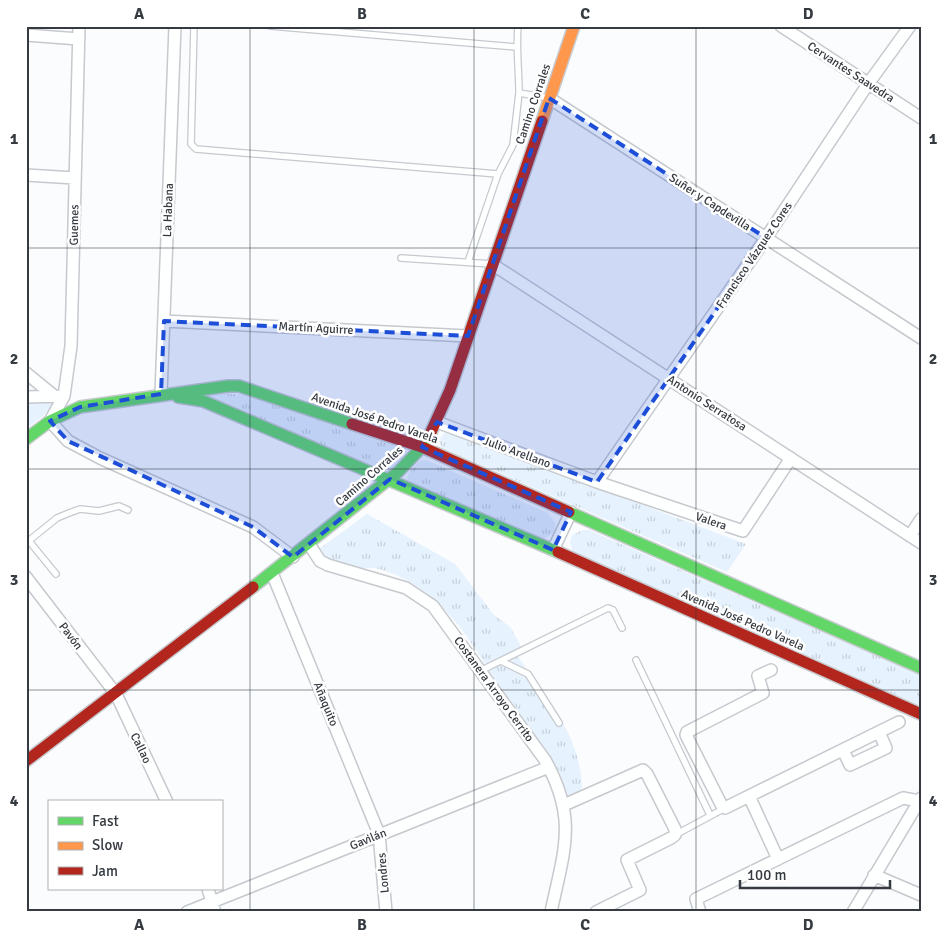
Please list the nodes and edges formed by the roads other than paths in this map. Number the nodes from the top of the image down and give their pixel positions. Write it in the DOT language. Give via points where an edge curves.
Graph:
graph roads {
  1 [pos="79,26"];
  2 [pos="175,26"];
  3 [pos="194,26"];
  4 [pos="270,26"];
  5 [pos="518,26"];
  6 [pos="574,26"];
  7 [pos="781,26"];
  8 [pos="910,26"];
  9 [pos="26,35"];
  10 [pos="79,39"];
  11 [pos="516,47"];
  12 [pos="868,84"];
  13 [pos="519,93"];
  14 [pos="549,98"];
  15 [pos="921,118"];
  16 [pos="498,174"];
  17 [pos="26,175"];
  18 [pos="75,178"];
  19 [pos="766,238"];
  20 [pos="401,258"];
  21 [pos="468,262"];
  22 [pos="492,264"];
  23 [pos="164,321"];
  24 [pos="468,336"];
  25 [pos="921,338"];
  26 [pos="26,373"];
  27 [pos="669,378"];
  28 [pos="161,394"];
  29 [pos="58,396"];
  30 [pos="26,397"];
  31 [pos="50,421"];
  32 [pos="437,422"];
  33 [pos="26,439"];
  34 [pos="422,446"];
  35 [pos="791,458"];
  36 [pos="390,479"];
  37 [pos="597,482"];
  38 [pos="128,510"];
  39 [pos="572,512"];
  40 [pos="921,520"];
  41 [pos="910,536"];
  42 [pos="28,542"];
  43 [pos="921,543"];
  44 [pos="309,544"];
  45 [pos="553,550"];
  46 [pos="293,557"];
  47 [pos="272,573"];
  48 [pos="56,574"];
  49 [pos="26,577"];
  50 [pos="622,628"];
  51 [pos="636,660"];
  52 [pos="501,661"];
  53 [pos="921,668"];
  54 [pos="771,670"];
  55 [pos="480,671"];
  56 [pos="116,694"];
  57 [pos="921,714"];
  58 [pos="899,722"];
  59 [pos="559,723"];
  60 [pos="879,732"];
  61 [pos="843,750"];
  62 [pos="26,761"];
  63 [pos="549,767"];
  64 [pos="749,796"];
  65 [pos="166,800"];
  66 [pos="920,800"];
  67 [pos="564,805"];
  68 [pos="724,808"];
  69 [pos="710,815"];
  70 [pos="379,834"];
  71 [pos="675,835"];
  72 [pos="778,859"];
  73 [pos="874,875"];
  74 [pos="208,890"];
  75 [pos="921,895"];
  76 [pos="214,906"];
  77 [pos="187,912"];
  78 [pos="386,912"];
  79 [pos="551,912"];
  80 [pos="596,912"];
  81 [pos="700,912"];
  82 [pos="853,912"];
  1 -- 10 [label="street, Guemes"];
  2 -- 23 [label="street, La Habana"];
  3 -- 16 [label="lane" via="191,144 196,149"];
  4 -- 11 [label="lane"];
  5 -- 11 [label="lane"];
  6 -- 14 [label="street, Camino Corrales"];
  7 -- 12 [label="street, Cervantes Saavedra"];
  8 -- 12 [label="street, Francisco Vázquez Cores"];
  9 -- 10 [label="street"];
  10 -- 18 [label="street, Guemes"];
  11 -- 13 [label="lane"];
  12 -- 15 [label="street, Cervantes Saavedra"];
  12 -- 19 [label="street, Francisco Vázquez Cores"];
  13 -- 14 [label="lane"];
  13 -- 16 [label="lane" via="513,145"];
  14 -- 19 [label="street, Suñer y Capdevilla"];
  14 -- 22 [label="street, Camino Corrales"];
  16 -- 21 [label="lane"];
  17 -- 18 [label="street"];
  18 -- 29 [label="street, Guemes" via="71,346"];
  19 -- 25 [label="street, Suñer y Capdevilla"];
  19 -- 27 [label="street, Francisco Vázquez Cores"];
  20 -- 21 [label="lane"];
  21 -- 22 [label="lane"];
  22 -- 24 [label="street, Camino Corrales"];
  22 -- 27 [label="street, Antonio Serratosa"];
  23 -- 24 [label="street, Martín Aguirre"];
  23 -- 28 [label="street, La Habana"];
  24 -- 32 [label="street, Camino Corrales"];
  26 -- 29 [label="street"];
  27 -- 35 [label="street, Antonio Serratosa"];
  27 -- 37 [label="street, Francisco Vázquez Cores"];
  28 -- 31 [label="street, Avenida José Pedro Varela" via="80,408"];
  28 -- 34 [label="street, Avenida José Pedro Varela" via="239,386"];
  28 -- 36 [label="street, Avenida José Pedro Varela" via="203,401"];
  29 -- 30 [label="street"];
  29 -- 31 [label="street, Guemes"];
  31 -- 33 [label="street, Avenida José Pedro Varela"];
  31 -- 46 [label="street" via="68,441 253,528"];
  32 -- 34 [label="street, Camino Corrales"];
  32 -- 37 [label="street, Julio Arellano"];
  34 -- 36 [label="street, Camino Corrales"];
  34 -- 39 [label="street, Avenida José Pedro Varela"];
  35 -- 37 [label="street, Valera" via="743,531"];
  35 -- 41 [label="street, Antonio Serratosa"];
  36 -- 44 [label="street, Camino Corrales"];
  36 -- 45 [label="street, Avenida José Pedro Varela"];
  38 -- 42 [label="lane" via="119,506 99,511 80,509 58,518"];
  39 -- 45 [label="street"];
  39 -- 53 [label="street, Avenida José Pedro Varela"];
  40 -- 41 [label="street"];
  41 -- 43 [label="street, Antonio Serratosa"];
  42 -- 48 [label="lane"];
  44 -- 46 [label="street, Camino Corrales"];
  44 -- 55 [label="street, Costanera Arroyo Cerrito" via="320,561 328,565 406,588 422,598 442,618"];
  45 -- 57 [label="street, Avenida José Pedro Varela"];
  46 -- 47 [label="street, Camino Corrales"];
  47 -- 56 [label="street, Camino Corrales"];
  47 -- 70 [label="street, Añaquito"];
  49 -- 56 [label="street, Pavón"];
  50 -- 52 [label="lane" via="613,610 608,608"];
  51 -- 69 [label="lane"];
  52 -- 55 [label="lane"];
  52 -- 59 [label="lane" via="526,672"];
  54 -- 68 [label="street" via="758,676 763,693 687,732"];
  55 -- 63 [label="street, Costanera Arroyo Cerrito"];
  56 -- 62 [label="street, Camino Corrales"];
  56 -- 65 [label="street, Callao"];
  58 -- 60 [label="street"];
  60 -- 61 [label="street"];
  60 -- 61 [label="street" via="886,748 850,765"];
  61 -- 64 [label="street"];
  63 -- 67 [label="street, Costanera Arroyo Cerrito"];
  63 -- 70 [label="street, Gavilán"];
  64 -- 68 [label="street"];
  64 -- 72 [label="street"];
  66 -- 72 [label="street" via="904,798"];
  66 -- 73 [label="street"];
  67 -- 71 [label="street" via="643,770 675,829"];
  67 -- 79 [label="street, Costanera Arroyo Cerrito" via="565,846"];
  68 -- 69 [label="lane"];
  69 -- 71 [label="lane"];
  70 -- 76 [label="street, Gavilán"];
  70 -- 78 [label="street, Londres"];
  71 -- 80 [label="street" via="627,860 640,890"];
  72 -- 81 [label="street" via="696,899"];
  73 -- 75 [label="street"];
  73 -- 82 [label="street"];
  74 -- 76 [label="street"];
  76 -- 77 [label="street, Gavilán"];
}
